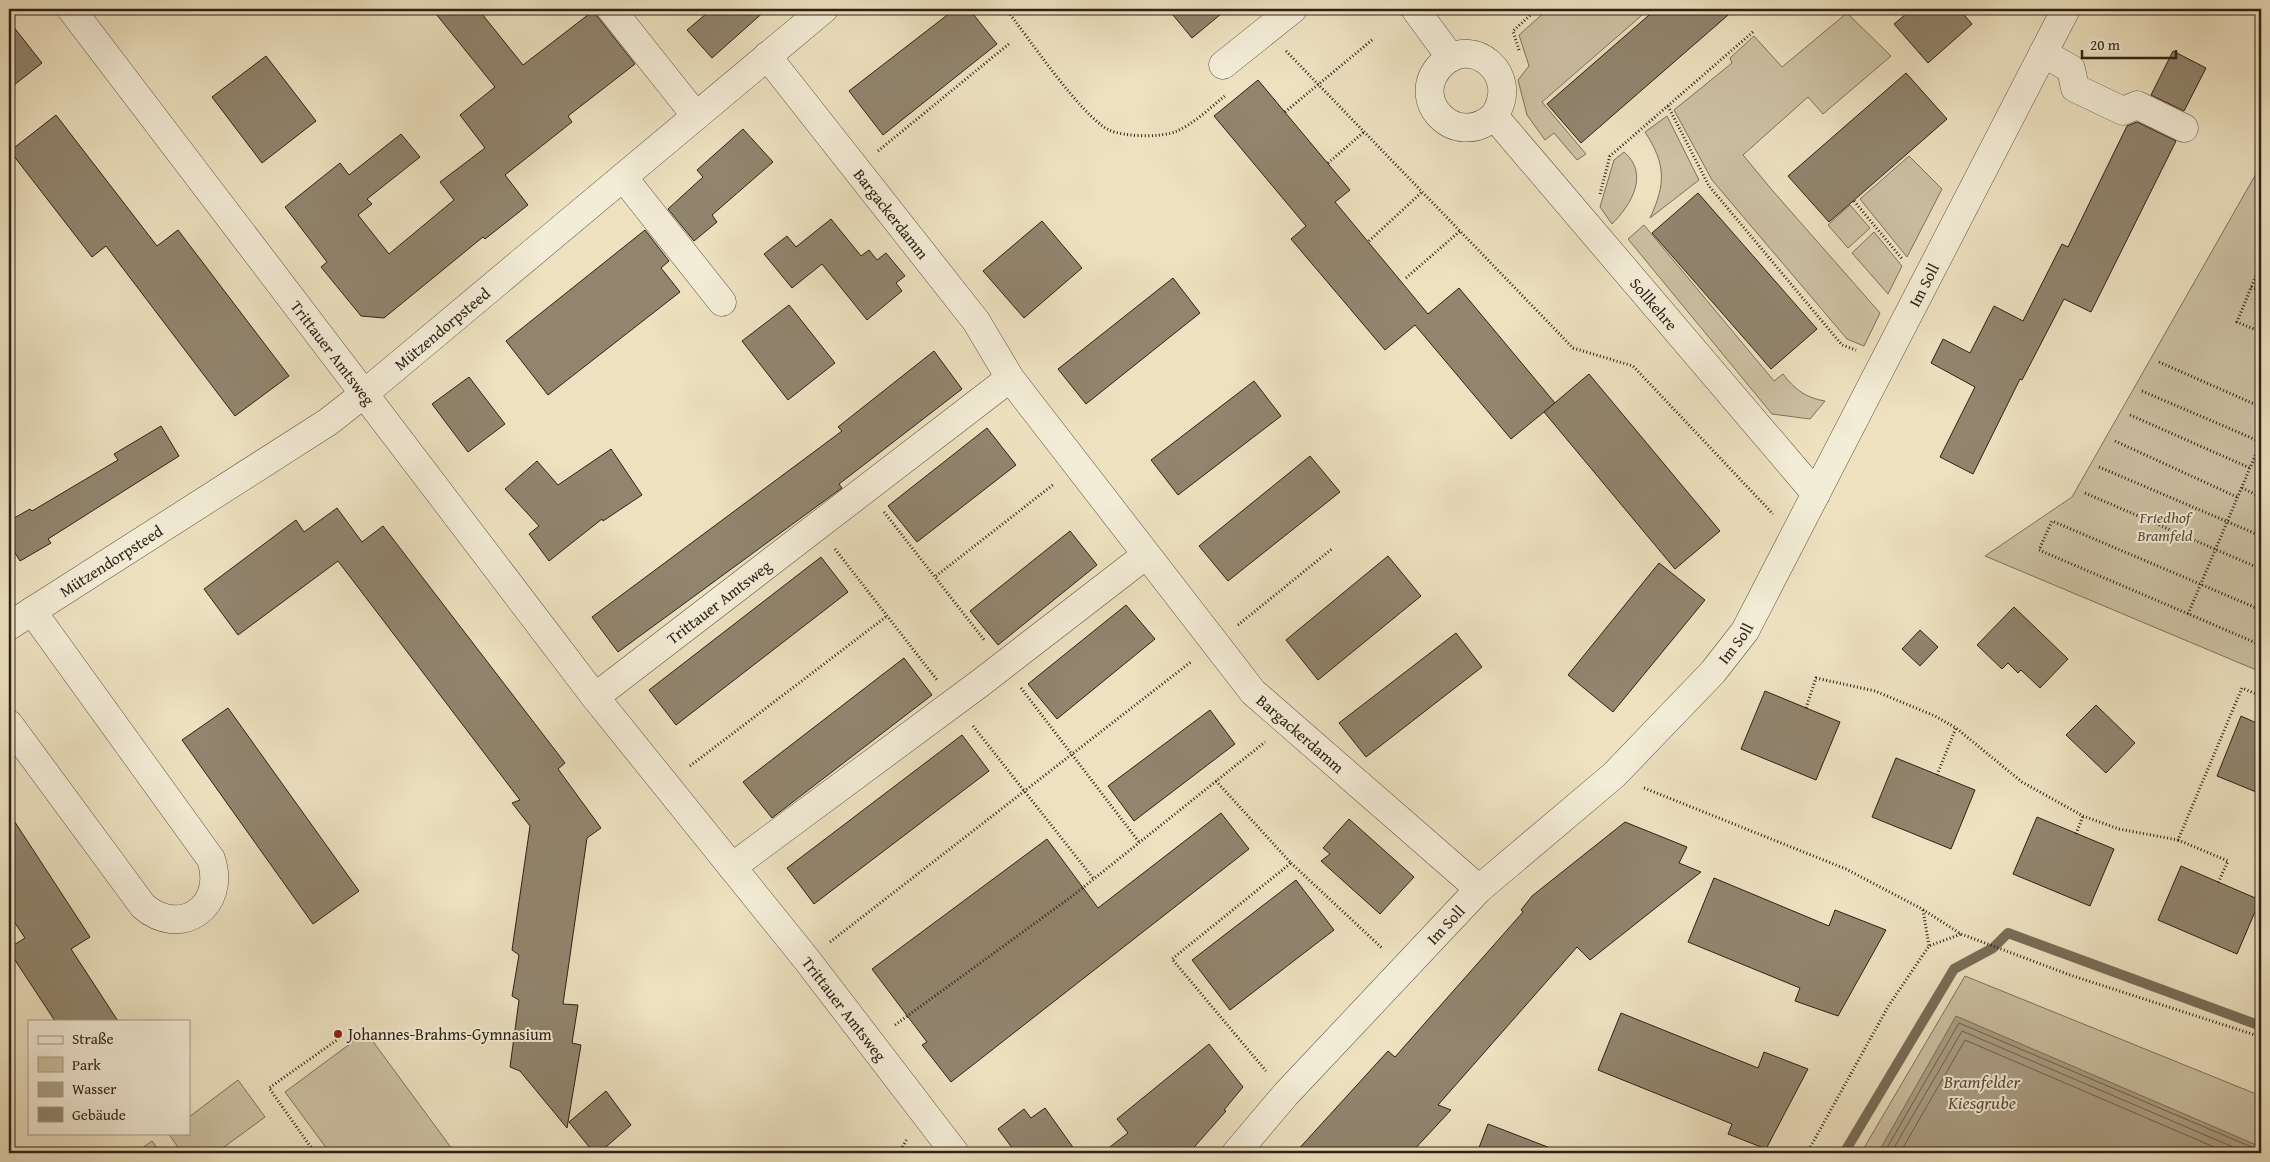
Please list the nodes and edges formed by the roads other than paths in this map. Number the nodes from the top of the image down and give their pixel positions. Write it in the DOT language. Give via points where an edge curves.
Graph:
graph roads {
  1 [pos="71,9"];
  2 [pos="611,9"];
  3 [pos="824,9"];
  4 [pos="1293,9"];
  5 [pos="1414,9"];
  6 [pos="2066,9"];
  7 [pos="2043,53"];
  8 [pos="767,56"];
  9 [pos="1452,58"];
  10 [pos="1223,65"];
  11 [pos="696,116"];
  12 [pos="1494,116"];
  13 [pos="2184,128"];
  14 [pos="623,177"];
  15 [pos="722,302"];
  16 [pos="1010,378"];
  17 [pos="365,393"];
  18 [pos="1816,494"];
  19 [pos="1146,555"];
  20 [pos="32,611"];
  21 [pos="9,626"];
  22 [pos="595,697"];
  23 [pos="9,724"];
  24 [pos="732,867"];
  25 [pos="1479,889"];
  26 [pos="954,1153"];
  27 [pos="1236,1153"];
  1 -- 17 [label="street, Trittauer Amtsweg"];
  2 -- 11 [label="street"];
  3 -- 8 [label="street, Mützendorpsteed"];
  4 -- 10 [label="street"];
  5 -- 9 [label="street"];
  6 -- 7 [label="street, Im Soll"];
  7 -- 13 [label="street" via="2071,69 2075,88 2123,111 2137,105"];
  7 -- 18 [label="street, Im Soll"];
  8 -- 11 [label="street, Mützendorpsteed"];
  8 -- 16 [label="street, Bargackerdamm" via="976,321"];
  9 -- 12 [label="street" via="1476,56 1498,72 1504,90 1500,108"];
  9 -- 12 [label="street" via="1440,65 1431,82 1431,99 1440,117 1460,128 1471,128 1488,122"];
  11 -- 14 [label="street, Mützendorpsteed"];
  12 -- 18 [label="street, Sollkehre"];
  14 -- 15 [label="street"];
  14 -- 17 [label="street, Mützendorpsteed"];
  16 -- 19 [label="street, Bargackerdamm"];
  16 -- 22 [label="street, Trittauer Amtsweg"];
  17 -- 20 [label="street, Mützendorpsteed" via="328,422"];
  17 -- 22 [label="street, Trittauer Amtsweg"];
  18 -- 25 [label="street, Im Soll" via="1746,631 1713,672 1614,775"];
  19 -- 24 [label="street" via="979,684"];
  19 -- 25 [label="street, Bargackerdamm" via="1253,692"];
  20 -- 21 [label="street, Mützendorpsteed"];
  20 -- 23 [label="street" via="211,859 216,872 215,886 210,900 201,910 192,916 172,920 151,913 143,906"];
  22 -- 24 [label="street, Trittauer Amtsweg"];
  24 -- 26 [label="street, Trittauer Amtsweg"];
  25 -- 27 [label="street, Im Soll" via="1286,1094"];
}
